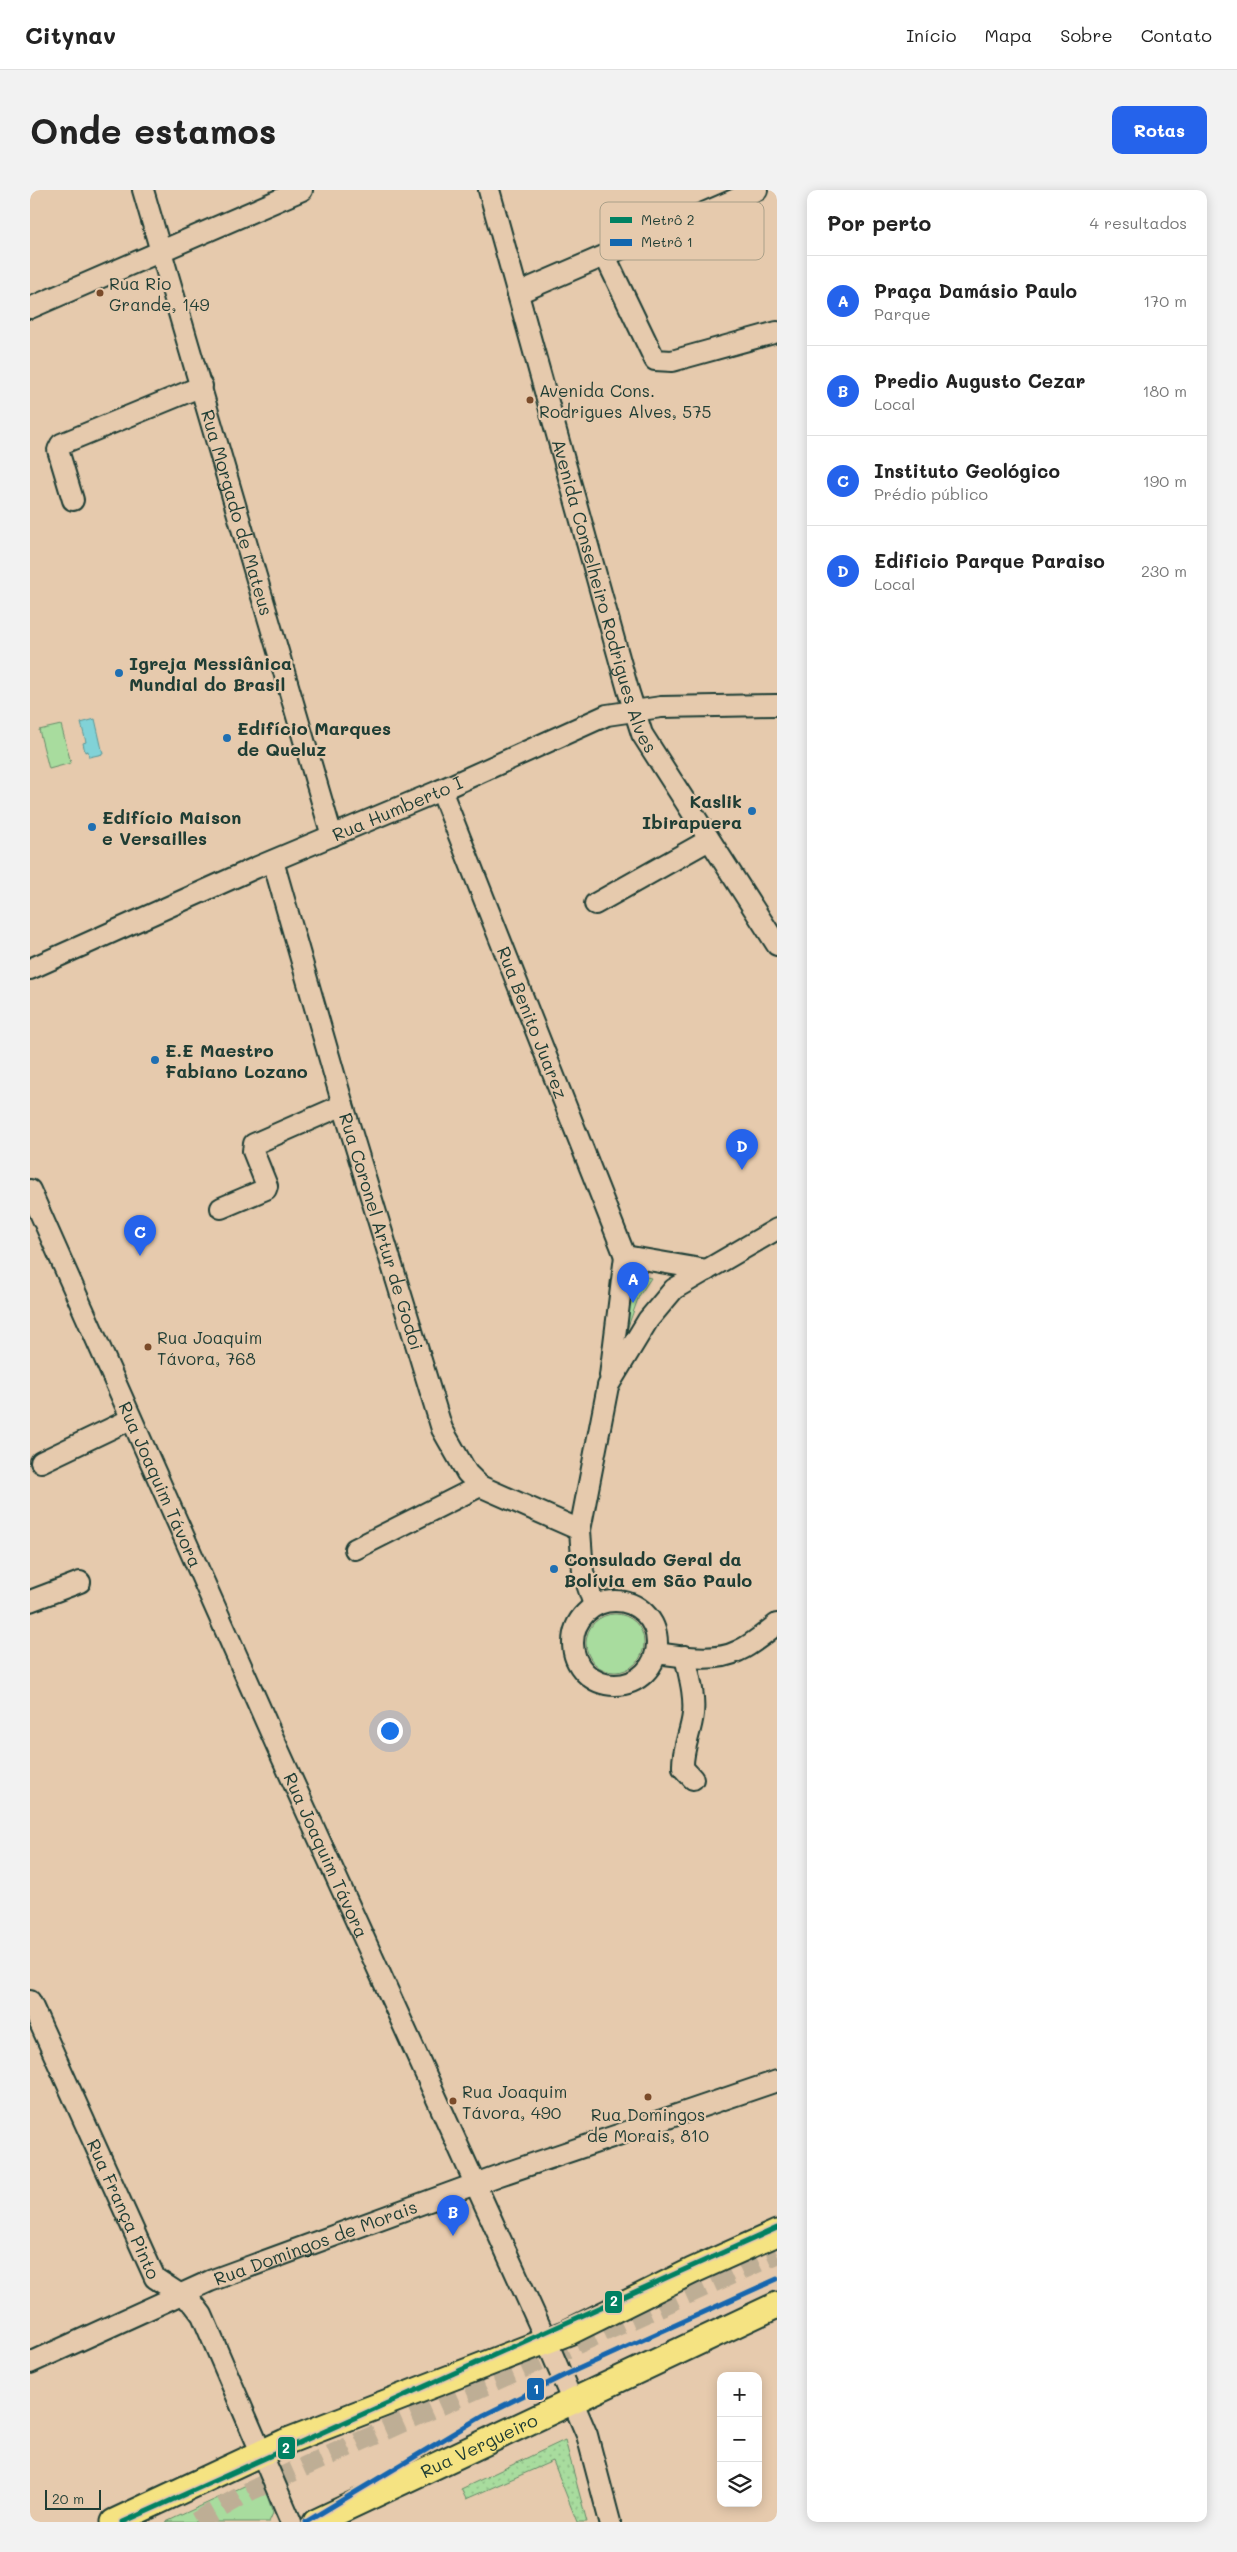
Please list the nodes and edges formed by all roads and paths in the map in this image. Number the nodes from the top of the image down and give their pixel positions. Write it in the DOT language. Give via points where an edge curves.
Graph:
graph roads {
  1 [pos="143,190"];
  2 [pos="302,190"];
  3 [pos="489,190"];
  4 [pos="757,190"];
  5 [pos="729,202"];
  6 [pos="161,252"];
  7 [pos="600,258"];
  8 [pos="607,260"];
  9 [pos="518,293"];
  10 [pos="30,308"];
  11 [pos="777,332"];
  12 [pos="202,386"];
  13 [pos="74,500"];
  14 [pos="777,705"];
  15 [pos="634,710"];
  16 [pos="441,790"];
  17 [pos="332,836"];
  18 [pos="709,840"];
  19 [pos="272,861"];
  20 [pos="595,904"];
  21 [pos="777,945"];
  22 [pos="30,969"];
  23 [pos="343,1105"];
  24 [pos="30,1190"];
  25 [pos="221,1208"];
  26 [pos="777,1229"];
  27 [pos="624,1256"];
  28 [pos="707,1270"];
  29 [pos="608,1386"];
  30 [pos="131,1419"];
  31 [pos="42,1462"];
  32 [pos="480,1486"];
  33 [pos="580,1530"];
  34 [pos="355,1549"];
  35 [pos="80,1582"];
  36 [pos="30,1601"];
  37 [pos="594,1605"];
  38 [pos="777,1624"];
  39 [pos="656,1653"];
  40 [pos="685,1656"];
  41 [pos="693,1779"];
  42 [pos="30,2001"];
  43 [pos="777,2081"];
  44 [pos="476,2185"];
  45 [pos="777,2233"];
  46 [pos="179,2294"];
  47 [pos="777,2306"];
  48 [pos="547,2342"];
  49 [pos="30,2363"];
  50 [pos="572,2400"];
  51 [pos="261,2452"];
  52 [pos="114,2522"];
  53 [pos="291,2522"];
  54 [pos="316,2522"];
  55 [pos="610,2522"];
  1 -- 6 [label="street, Rua Morgado de Mateus"];
  2 -- 6 [label="street"];
  3 -- 9 [label="street, Avenida Conselheiro Rodrigues Alves"];
  4 -- 5 [label="street"];
  6 -- 10 [label="street"];
  6 -- 12 [label="street, Rua Morgado de Mateus"];
  7 -- 9 [label="street"];
  8 -- 11 [label="street" via="655,360 672,361"];
  9 -- 15 [label="street, Avenida Conselheiro Rodrigues Alves"];
  12 -- 13 [label="street" via="61,444 58,450"];
  12 -- 17 [label="street, Rua Morgado de Mateus"];
  14 -- 15 [label="street, Rua Humberto I"];
  15 -- 16 [label="street, Rua Humberto I" via="607,715"];
  15 -- 18 [label="street, Avenida Conselheiro Rodrigues Alves" via="642,734"];
  16 -- 17 [label="street, Rua Humberto I"];
  16 -- 27 [label="street, Rua Benito Juarez"];
  17 -- 19 [label="street, Rua Humberto I"];
  18 -- 20 [label="street"];
  18 -- 21 [label="street, Avenida Conselheiro Rodrigues Alves"];
  19 -- 22 [label="street, Rua Humberto I"];
  19 -- 23 [label="street, Rua Coronel Artur de Godoi"];
  23 -- 25 [label="street" via="254,1144 253,1151 266,1189"];
  23 -- 32 [label="street, Rua Coronel Artur de Godoi" via="434,1406 453,1451"];
  24 -- 30 [label="street, Rua Joaquim Távora"];
  26 -- 28 [label="street"];
  27 -- 28 [label="street"];
  27 -- 29 [label="street"];
  28 -- 29 [label="street" via="679,1285 664,1299"];
  29 -- 33 [label="street"];
  30 -- 31 [label="street"];
  30 -- 44 [label="street, Rua Joaquim Távora"];
  32 -- 33 [label="street, Rua Coronel Artur de Godoi"];
  32 -- 34 [label="street"];
  33 -- 37 [label="street" via="582,1572"];
  35 -- 36 [label="street"];
  37 -- 39 [label="street" via="614,1600 637,1607 652,1624"];
  37 -- 39 [label="street" via="580,1620 573,1637 577,1661 593,1678 604,1684 628,1683 647,1669"];
  38 -- 40 [label="street" via="738,1652 722,1656"];
  39 -- 40 [label="street"];
  40 -- 41 [label="street" via="693,1714 684,1748 683,1768"];
  42 -- 46 [label="street, Rua França Pinto" via="155,2278"];
  43 -- 44 [label="street, Rua Domingos de Morais"];
  44 -- 46 [label="street, Rua Domingos de Morais"];
  44 -- 48 [label="street, Rua Joaquim Távora"];
  45 -- 48 [label="main road"];
  46 -- 49 [label="street, Rua Domingos de Morais"];
  46 -- 51 [label="street, Rua França Pinto" via="193,2303 202,2315"];
  47 -- 50 [label="main road, Rua Vergueiro"];
  48 -- 50 [label="street, Rua Joaquim Távora"];
  48 -- 51 [label="main road"];
  50 -- 54 [label="main road, Rua Vergueiro"];
  50 -- 55 [label="street, Rua Joaquim Távora" via="587,2435"];
  51 -- 52 [label="main road"];
  51 -- 53 [label="street, Rua França Pinto"];
}
